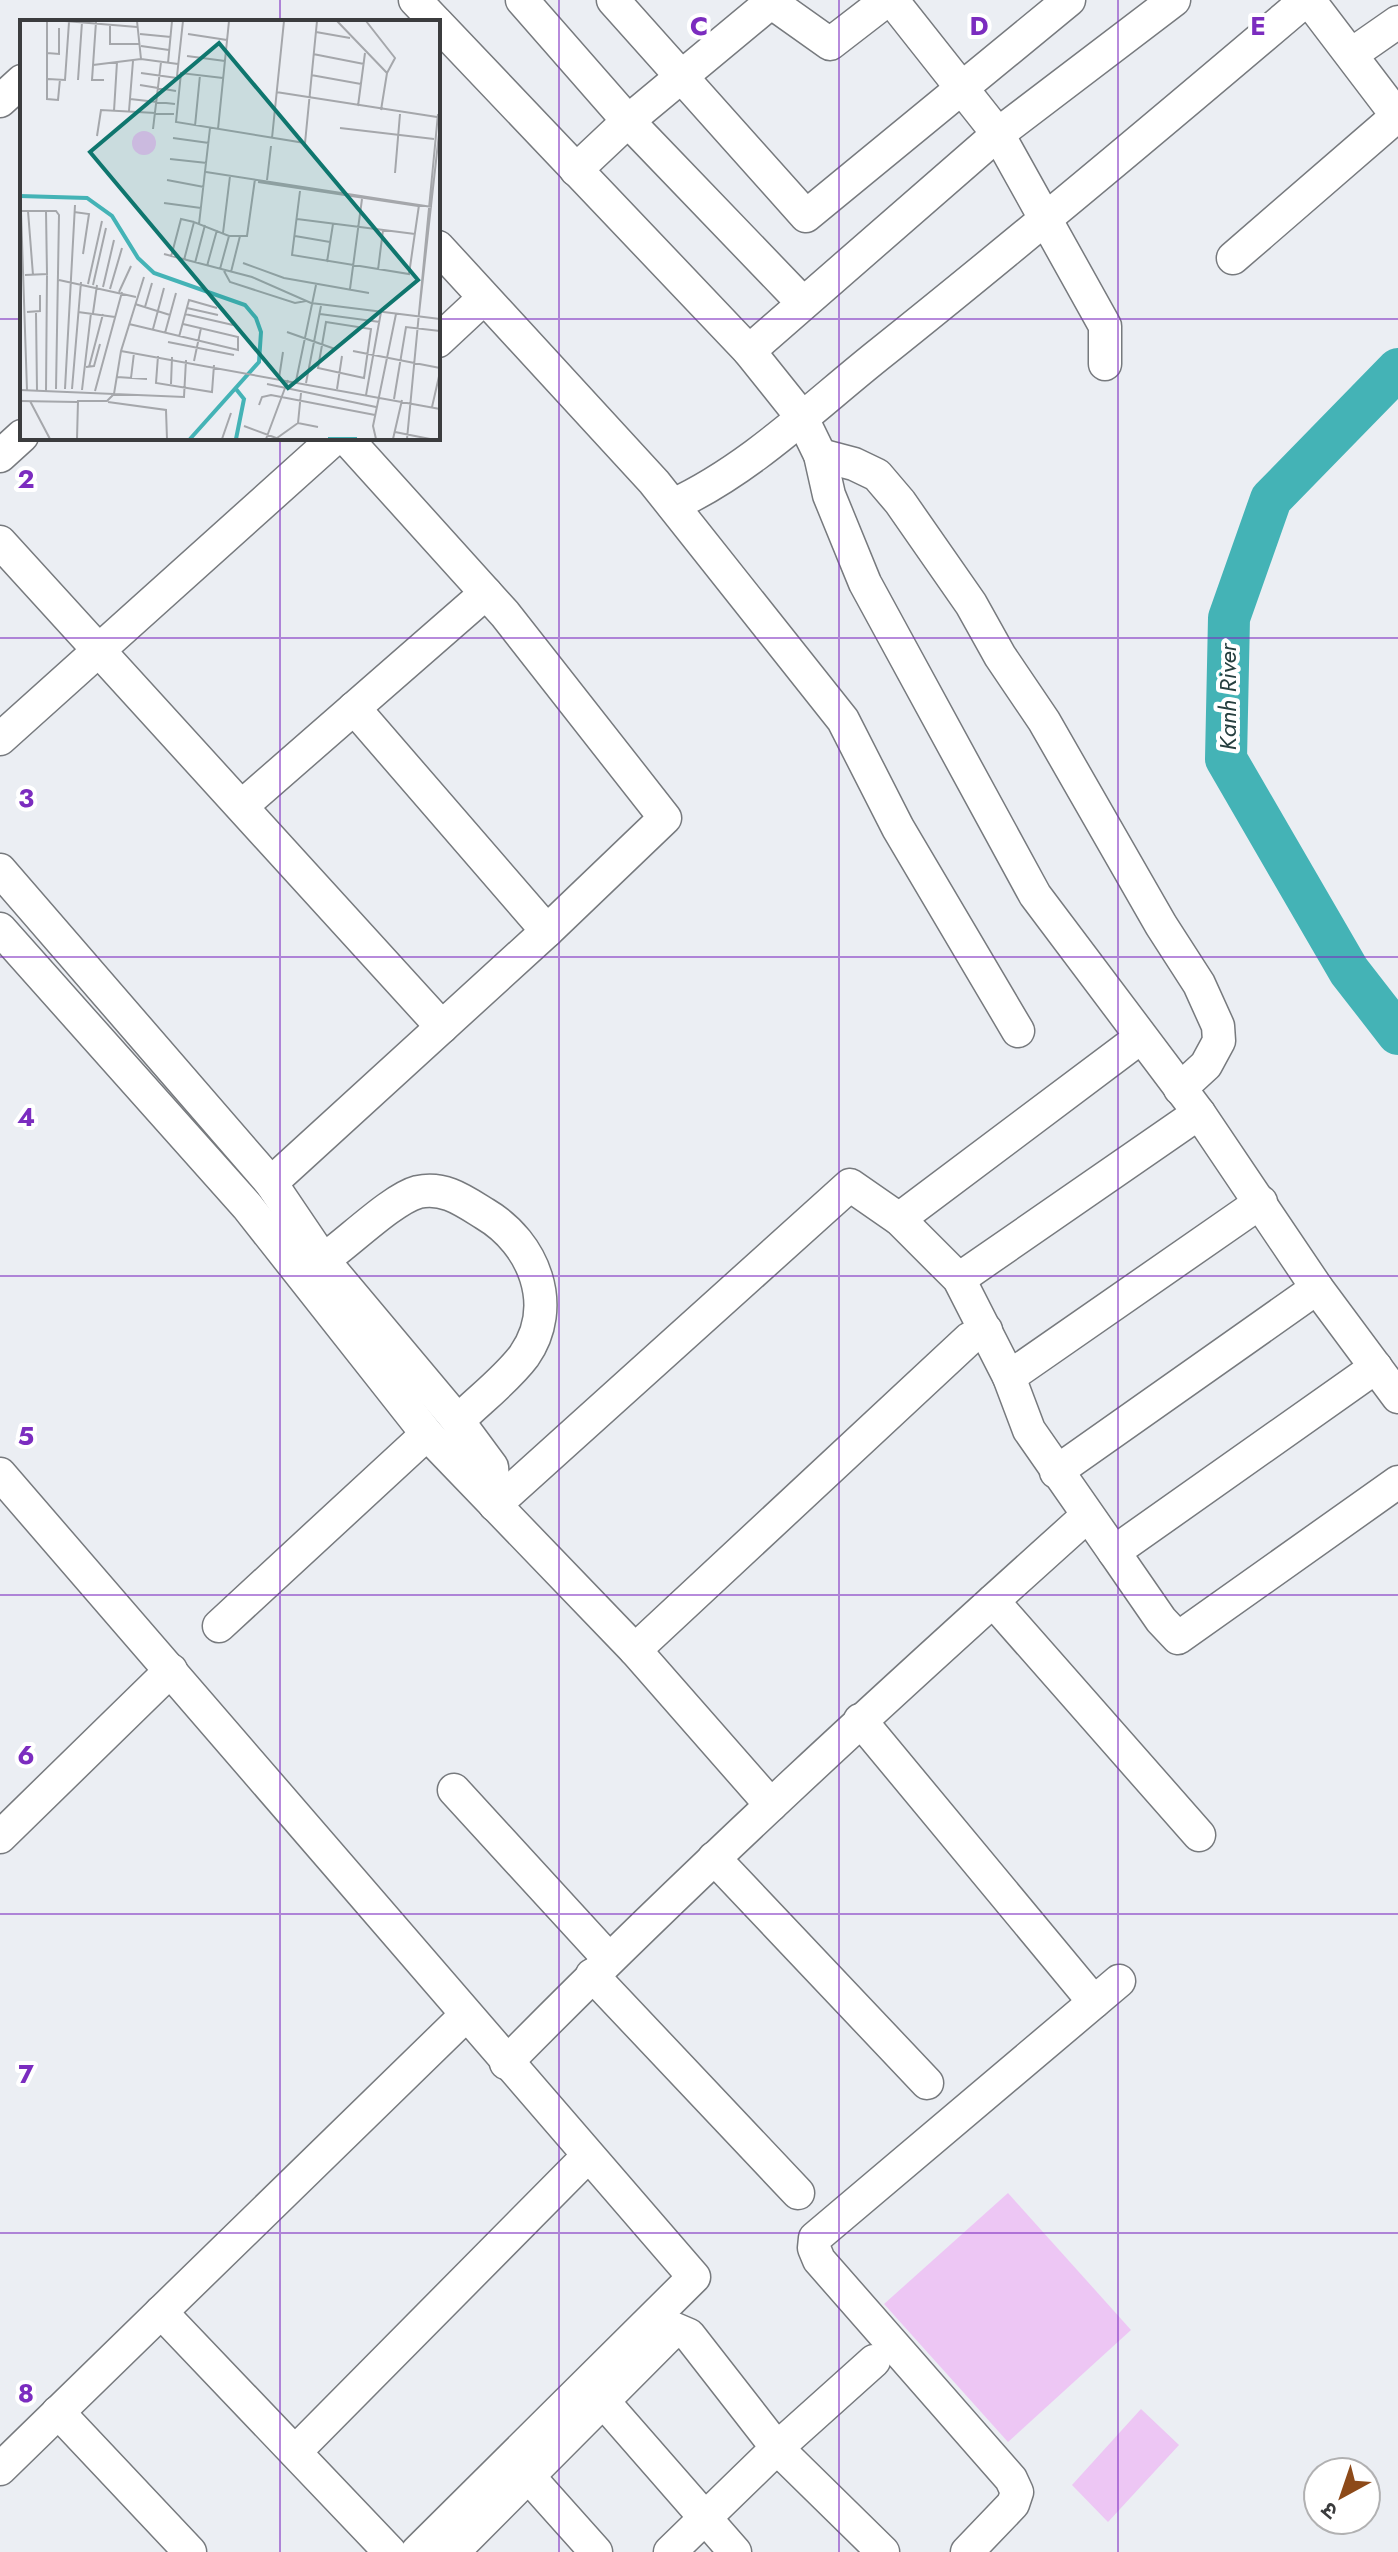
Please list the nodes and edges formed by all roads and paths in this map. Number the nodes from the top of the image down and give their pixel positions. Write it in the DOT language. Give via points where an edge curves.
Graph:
graph roads {
  1 [pos="415,0"];
  2 [pos="522,0"];
  3 [pos="613,0"];
  4 [pos="889,0"];
  5 [pos="1069,0"];
  6 [pos="1174,0"];
  7 [pos="1308,0"];
  8 [pos="769,1"];
  9 [pos="434,20"];
  10 [pos="1398,22"];
  11 [pos="440,26"];
  12 [pos="1352,54"];
  13 [pos="681,77"];
  14 [pos="20,83"];
  15 [pos="962,86"];
  16 [pos="0,101"];
  17 [pos="1398,116"];
  18 [pos="628,121"];
  19 [pos="998,134"];
  20 [pos="576,170"];
  21 [pos="1047,220"];
  22 [pos="440,249"];
  23 [pos="1233,258"];
  24 [pos="483,299"];
  25 [pos="803,303"];
  26 [pos="440,339"];
  27 [pos="749,351"];
  28 [pos="1105,364"];
  29 [pos="801,416"];
  30 [pos="20,438"];
  31 [pos="333,440"];
  32 [pos="348,440"];
  33 [pos="820,455"];
  34 [pos="0,456"];
  35 [pos="673,505"];
  36 [pos="0,542"];
  37 [pos="486,593"];
  38 [pos="100,650"];
  39 [pos="354,708"];
  40 [pos="0,739"];
  41 [pos="242,806"];
  42 [pos="0,870"];
  43 [pos="0,929"];
  44 [pos="547,931"];
  45 [pos="442,1027"];
  46 [pos="1018,1031"];
  47 [pos="1140,1038"];
  48 [pos="1190,1101"];
  49 [pos="271,1183"];
  50 [pos="1261,1202"];
  51 [pos="899,1219"];
  52 [pos="323,1260"];
  53 [pos="959,1279"];
  54 [pos="1317,1288"];
  55 [pos="986,1330"];
  56 [pos="1376,1367"];
  57 [pos="1009,1377"];
  58 [pos="1398,1397"];
  59 [pos="458,1421"];
  60 [pos="427,1434"];
  61 [pos="1056,1472"];
  62 [pos="0,1474"];
  63 [pos="1398,1482"];
  64 [pos="495,1505"];
  65 [pos="1087,1516"];
  66 [pos="1114,1552"];
  67 [pos="993,1601"];
  68 [pos="219,1626"];
  69 [pos="635,1650"];
  70 [pos="171,1670"];
  71 [pos="860,1720"];
  72 [pos="454,1790"];
  73 [pos="771,1805"];
  74 [pos="1199,1835"];
  75 [pos="0,1837"];
  76 [pos="714,1858"];
  77 [pos="601,1967"];
  78 [pos="1119,1981"];
  79 [pos="1094,2002"];
  80 [pos="465,2016"];
  81 [pos="506,2063"];
  82 [pos="927,2083"];
  83 [pos="588,2156"];
  84 [pos="798,2193"];
  85 [pos="161,2312"];
  86 [pos="874,2361"];
  87 [pos="603,2401"];
  88 [pos="58,2412"];
  89 [pos="777,2448"];
  90 [pos="295,2452"];
  91 [pos="0,2469"];
  92 [pos="529,2477"];
  93 [pos="704,2517"];
  94 [pos="190,2552"];
  95 [pos="390,2552"];
  96 [pos="417,2552"];
  97 [pos="453,2552"];
  98 [pos="596,2552"];
  99 [pos="670,2552"];
  100 [pos="735,2552"];
  101 [pos="883,2552"];
  102 [pos="967,2552"];
  1 -- 9 [label="street"];
  2 -- 18 [label="street"];
  3 -- 13 [label="street"];
  4 -- 8 [label="street" via="830,44"];
  4 -- 15 [label="street"];
  5 -- 15 [label="street"];
  6 -- 19 [label="street"];
  7 -- 12 [label="street"];
  7 -- 21 [label="street"];
  8 -- 13 [label="street"];
  10 -- 12 [label="street"];
  11 -- 20 [label="street"];
  12 -- 17 [label="street"];
  13 -- 15 [label="street" via="806,216"];
  13 -- 18 [label="street"];
  14 -- 16 [label="street"];
  15 -- 19 [label="street"];
  17 -- 23 [label="street"];
  18 -- 20 [label="street"];
  18 -- 25 [label="street"];
  19 -- 21 [label="street"];
  19 -- 25 [label="street"];
  20 -- 27 [label="street"];
  21 -- 28 [label="street" via="1105,326"];
  21 -- 29 [label="street"];
  22 -- 24 [label="street"];
  24 -- 26 [label="street"];
  24 -- 35 [label="street"];
  25 -- 27 [label="street"];
  27 -- 29 [label="street"];
  29 -- 33 [label="street"];
  29 -- 35 [label="street" via="715,486"];
  30 -- 34 [label="street"];
  31 -- 38 [label="street"];
  32 -- 37 [label="street"];
  33 -- 47 [label="street" via="829,495 865,583 1027,882"];
  33 -- 48 [label="street" via="877,475 900,502 1044,721 1199,984 1218,1026 1219,1041"];
  35 -- 46 [label="street" via="843,720 898,828"];
  36 -- 38 [label="street"];
  37 -- 39 [label="street"];
  37 -- 44 [label="street" via="665,818"];
  38 -- 40 [label="street"];
  38 -- 41 [label="street"];
  39 -- 41 [label="street"];
  39 -- 44 [label="street"];
  41 -- 45 [label="street"];
  42 -- 49 [label="street"];
  43 -- 60 [label="street" via="247,1206"];
  44 -- 45 [label="street"];
  45 -- 49 [label="street"];
  47 -- 48 [label="street"];
  47 -- 51 [label="street"];
  48 -- 50 [label="street"];
  48 -- 53 [label="street"];
  49 -- 52 [label="street"];
  50 -- 54 [label="street"];
  50 -- 57 [label="street"];
  51 -- 53 [label="street"];
  51 -- 64 [label="street" via="850,1185"];
  52 -- 59 [label="street"];
  52 -- 59 [label="street" via="398,1201 434,1189 481,1211 519,1241 540,1292 537,1325 525,1354"];
  53 -- 55 [label="street"];
  54 -- 56 [label="street"];
  54 -- 61 [label="street"];
  55 -- 57 [label="street"];
  55 -- 69 [label="street" via="969,1339"];
  56 -- 58 [label="street"];
  56 -- 66 [label="street"];
  57 -- 61 [label="street" via="1029,1430"];
  59 -- 64 [label="street" via="492,1467"];
  60 -- 64 [label="street"];
  60 -- 68 [label="street"];
  61 -- 65 [label="street"];
  62 -- 70 [label="street"];
  63 -- 66 [label="street" via="1178,1638"];
  64 -- 69 [label="street"];
  65 -- 66 [label="street"];
  65 -- 67 [label="street"];
  67 -- 71 [label="street"];
  67 -- 74 [label="street"];
  69 -- 73 [label="street"];
  70 -- 75 [label="street"];
  70 -- 80 [label="street"];
  71 -- 73 [label="street"];
  71 -- 79 [label="street"];
  72 -- 77 [label="street"];
  73 -- 76 [label="street"];
  76 -- 77 [label="street"];
  76 -- 82 [label="street"];
  77 -- 81 [label="street"];
  77 -- 84 [label="street"];
  78 -- 79 [label="street"];
  79 -- 102 [label="street" via="815,2238 819,2260 1011,2479 1017,2492 1013,2504"];
  80 -- 81 [label="street"];
  80 -- 85 [label="street"];
  81 -- 83 [label="street"];
  83 -- 90 [label="street"];
  83 -- 96 [label="street" via="694,2277"];
  85 -- 88 [label="street"];
  85 -- 90 [label="street"];
  86 -- 89 [label="street"];
  87 -- 89 [label="street" via="670,2333 682,2329"];
  87 -- 92 [label="street"];
  87 -- 93 [label="street"];
  88 -- 91 [label="street"];
  88 -- 94 [label="street"];
  89 -- 93 [label="street"];
  89 -- 101 [label="street"];
  90 -- 95 [label="street"];
  92 -- 97 [label="street"];
  92 -- 98 [label="street"];
  93 -- 99 [label="street"];
  93 -- 100 [label="street"];
}
